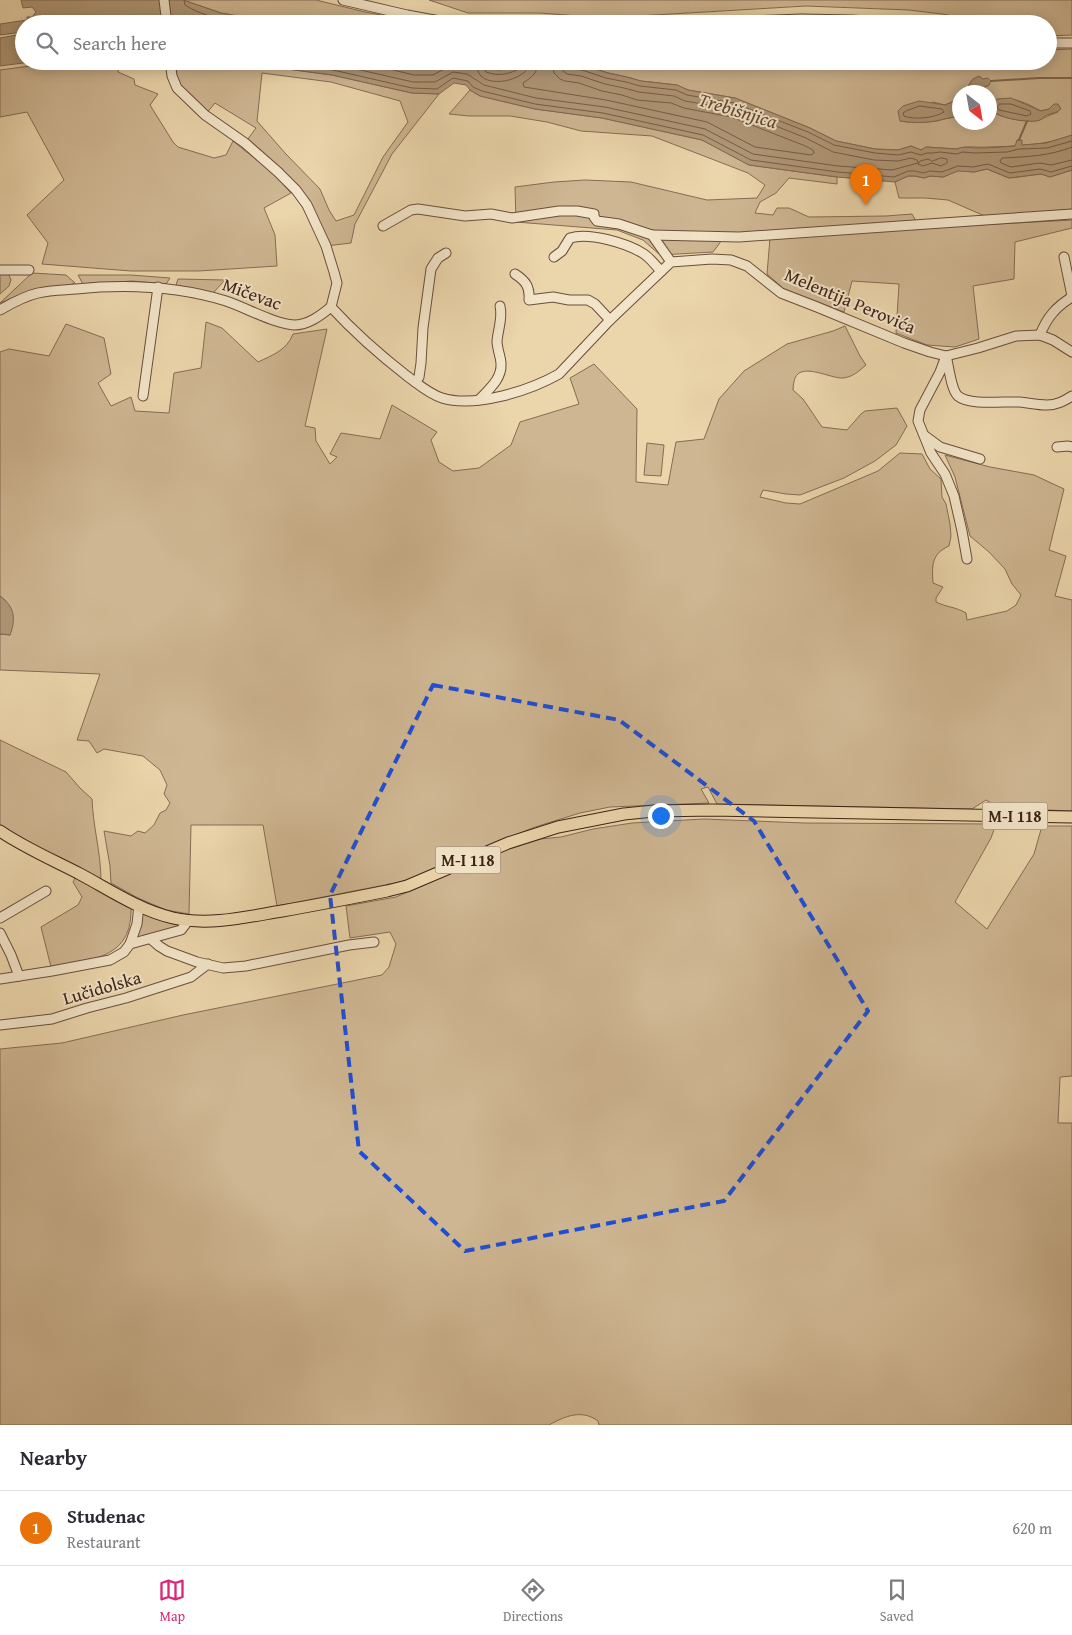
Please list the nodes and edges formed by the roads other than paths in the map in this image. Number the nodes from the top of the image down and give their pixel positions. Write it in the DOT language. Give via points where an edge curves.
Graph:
graph roads {
  1 [pos="164,0"];
  2 [pos="343,0"];
  3 [pos="166,15"];
  4 [pos="407,15"];
  5 [pos="1057,43"];
  6 [pos="1072,43"];
  7 [pos="172,70"];
  8 [pos="1072,214"];
  9 [pos="382,226"];
  10 [pos="652,235"];
  11 [pos="446,252"];
  12 [pos="554,257"];
  13 [pos="1064,258"];
  14 [pos="671,262"];
  15 [pos="0,270"];
  16 [pos="29,270"];
  17 [pos="661,271"];
  18 [pos="515,274"];
  19 [pos="158,287"];
  20 [pos="1072,297"];
  21 [pos="500,306"];
  22 [pos="331,307"];
  23 [pos="0,310"];
  24 [pos="610,320"];
  25 [pos="1040,335"];
  26 [pos="1072,352"];
  27 [pos="946,356"];
  28 [pos="415,382"];
  29 [pos="144,396"];
  30 [pos="1072,396"];
  31 [pos="479,400"];
  32 [pos="925,436"];
  33 [pos="1057,447"];
  34 [pos="1072,447"];
  35 [pos="980,458"];
  36 [pos="967,559"];
  37 [pos="1072,817"];
  38 [pos="0,831"];
  39 [pos="46,891"];
  40 [pos="139,905"];
  41 [pos="0,918"];
  42 [pos="188,920"];
  43 [pos="0,934"];
  44 [pos="151,938"];
  45 [pos="374,942"];
  46 [pos="130,944"];
  47 [pos="208,964"];
  48 [pos="19,976"];
  49 [pos="0,979"];
  50 [pos="0,1026"];
  1 -- 3 [label="street"];
  2 -- 4 [label="street"];
  5 -- 6 [label="street"];
  7 -- 22 [label="street" via="177,88 205,116 245,143 296,190 307,205 326,246 337,283"];
  8 -- 10 [label="street" via="739,237"];
  9 -- 10 [label="street" via="418,209 512,218 577,211 594,214 597,221 619,224"];
  10 -- 14 [label="street"];
  11 -- 28 [label="street" via="431,269 419,377"];
  12 -- 17 [label="street" via="570,238 578,235 631,247 649,258"];
  13 -- 20 [label="street"];
  14 -- 17 [label="street"];
  14 -- 27 [label="street, Melentija Perovića" via="712,258 731,260 747,266 782,293 904,343"];
  15 -- 16 [label="street"];
  17 -- 24 [label="street"];
  18 -- 24 [label="street" via="530,290 529,300 553,297 588,300"];
  19 -- 22 [label="street, Mičevac" via="227,301 281,323 295,325 306,323"];
  19 -- 23 [label="street, Mičevac" via="103,286 39,293"];
  19 -- 29 [label="street"];
  20 -- 25 [label="street" via="1048,316"];
  21 -- 31 [label="street" via="502,315 497,343 502,365 500,374"];
  22 -- 28 [label="street"];
  24 -- 31 [label="street" via="559,374 535,386"];
  25 -- 26 [label="street"];
  25 -- 27 [label="street" via="1016,336"];
  27 -- 30 [label="street" via="953,386 958,396 966,400 1047,405"];
  27 -- 32 [label="street" via="920,410 918,421"];
  28 -- 31 [label="street" via="440,398"];
  32 -- 35 [label="street" via="940,447"];
  32 -- 36 [label="street" via="954,496"];
  33 -- 34 [label="street"];
  37 -- 42 [label="main road, M-I 118" via="712,810 624,814 523,837 407,886 387,891 240,918"];
  38 -- 40 [label="main road, M-I 118"];
  39 -- 41 [label="street"];
  40 -- 42 [label="main road, M-I 118"];
  40 -- 46 [label="street"];
  42 -- 44 [label="street" via="181,930"];
  43 -- 48 [label="street"];
  44 -- 46 [label="street"];
  44 -- 47 [label="street" via="166,951"];
  45 -- 47 [label="street" via="246,966 223,968"];
  46 -- 48 [label="street" via="118,956 100,963"];
  47 -- 50 [label="street, Lučidolska" via="190,977 126,998 52,1019"];
  48 -- 49 [label="street"];
}
